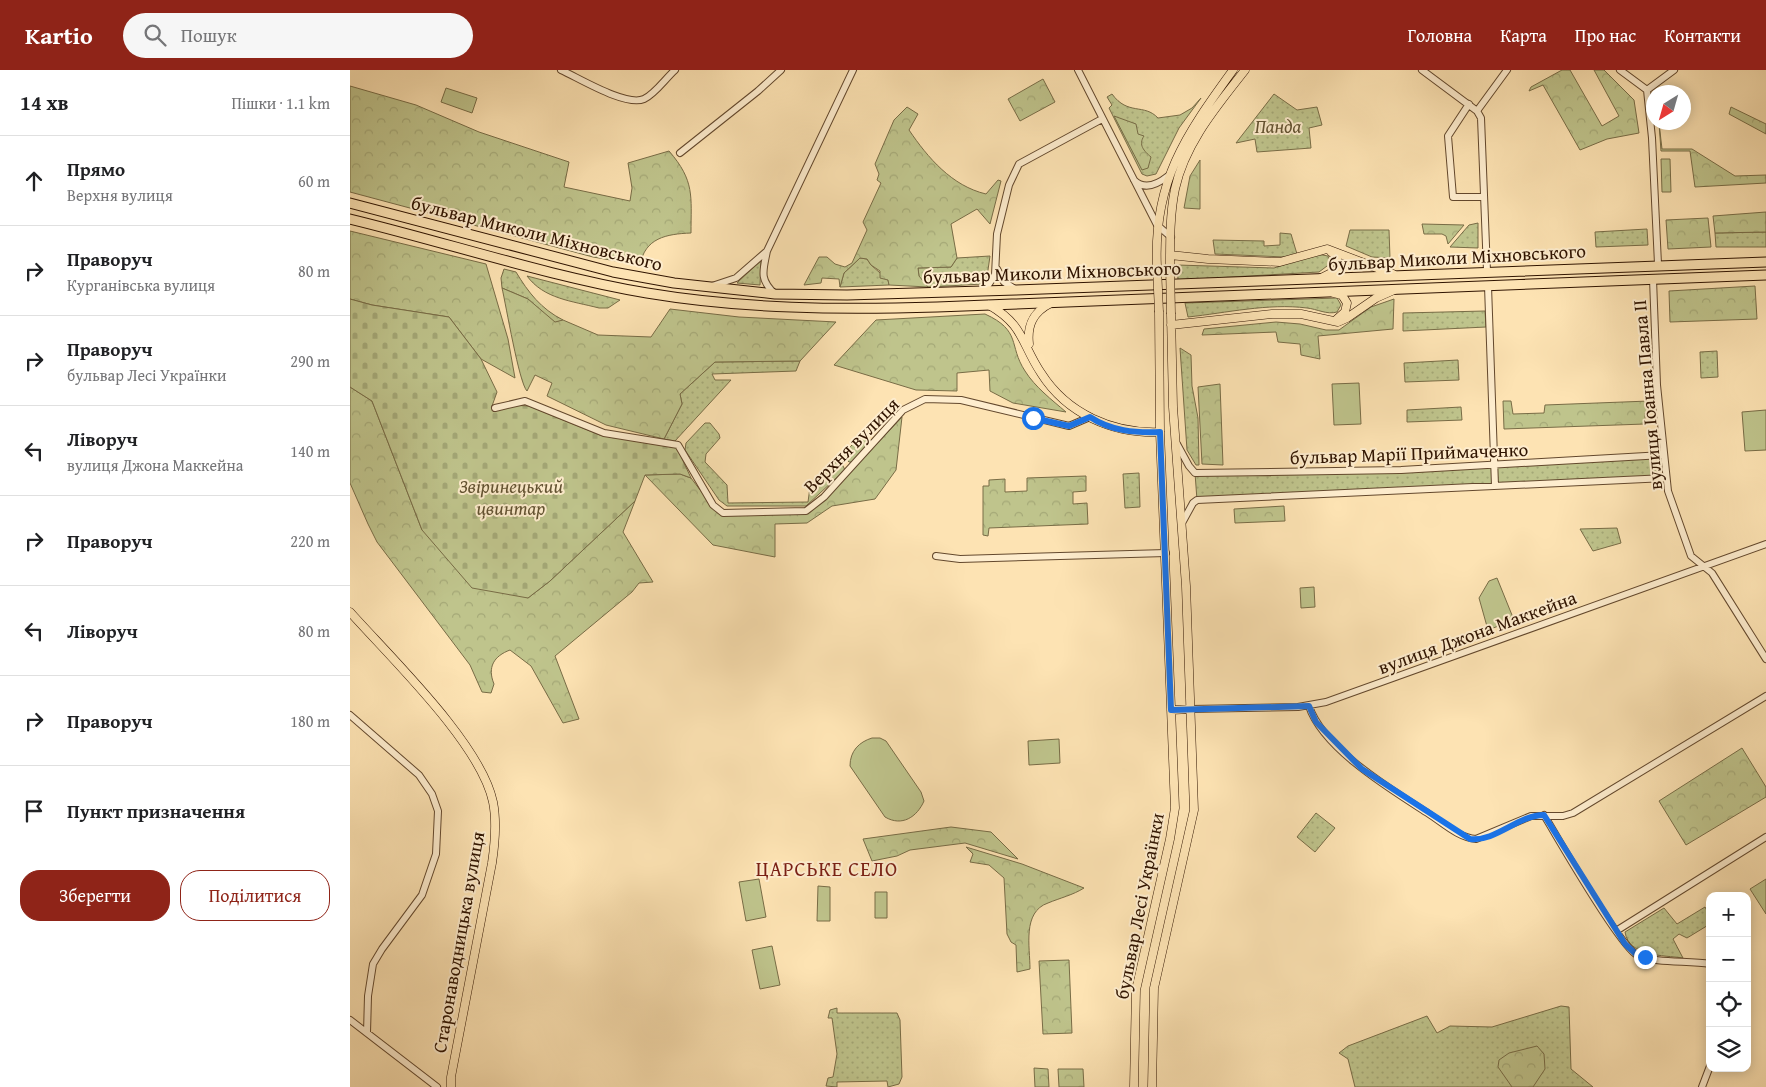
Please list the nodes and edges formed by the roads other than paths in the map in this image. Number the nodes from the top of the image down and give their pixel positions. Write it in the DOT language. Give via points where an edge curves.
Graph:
graph roads {
  1 [pos="562,70"];
  2 [pos="674,70"];
  3 [pos="781,70"];
  4 [pos="854,70"];
  5 [pos="1078,70"];
  6 [pos="1233,70"];
  7 [pos="1244,70"];
  8 [pos="1422,70"];
  9 [pos="1507,70"];
  10 [pos="1620,70"];
  11 [pos="1674,70"];
  12 [pos="1654,85"];
  13 [pos="1646,89"];
  14 [pos="1468,104"];
  15 [pos="1477,111"];
  16 [pos="1102,119"];
  17 [pos="1651,130"];
  18 [pos="680,153"];
  19 [pos="1168,176"];
  20 [pos="1132,177"];
  21 [pos="1484,197"];
  22 [pos="350,203"];
  23 [pos="350,219"];
  24 [pos="1157,224"];
  25 [pos="1170,237"];
  26 [pos="1328,250"];
  27 [pos="767,251"];
  28 [pos="1170,254"];
  29 [pos="1766,262"];
  30 [pos="1658,264"];
  31 [pos="997,268"];
  32 [pos="1487,272"];
  33 [pos="1397,275"];
  34 [pos="1766,275"];
  35 [pos="1318,279"];
  36 [pos="1653,279"];
  37 [pos="1488,286"];
  38 [pos="708,287"];
  39 [pos="1016,290"];
  40 [pos="1396,290"];
  41 [pos="984,291"];
  42 [pos="1325,292"];
  43 [pos="775,294"];
  44 [pos="1053,302"];
  45 [pos="988,304"];
  46 [pos="1332,322"];
  47 [pos="1171,325"];
  48 [pos="1160,346"];
  49 [pos="1172,346"];
  50 [pos="1029,349"];
  51 [pos="495,408"];
  52 [pos="1090,417"];
  53 [pos="1160,432"];
  54 [pos="1175,440"];
  55 [pos="1663,455"];
  56 [pos="1493,466"];
  57 [pos="1666,478"];
  58 [pos="1495,486"];
  59 [pos="1181,524"];
  60 [pos="1766,544"];
  61 [pos="1166,553"];
  62 [pos="936,556"];
  63 [pos="1703,567"];
  64 [pos="350,612"];
  65 [pos="1766,659"];
  66 [pos="1766,696"];
  67 [pos="1309,706"];
  68 [pos="1191,709"];
  69 [pos="1171,710"];
  70 [pos="350,715"];
  71 [pos="1544,815"];
  72 [pos="1766,837"];
  73 [pos="1616,932"];
  74 [pos="1706,964"];
  75 [pos="350,1020"];
  76 [pos="367,1032"];
  77 [pos="1708,1072"];
  78 [pos="437,1087"];
  79 [pos="451,1087"];
  80 [pos="1134,1087"];
  81 [pos="1152,1087"];
  82 [pos="1702,1087"];
  1 -- 2 [label="street" via="599,89 634,101 647,98"];
  3 -- 18 [label="street"];
  4 -- 27 [label="street"];
  5 -- 16 [label="street"];
  6 -- 19 [label="main road, бульвар Лесі Українки" via="1192,127"];
  7 -- 25 [label="main road, бульвар Лесі Українки" via="1205,123 1182,166 1174,195"];
  8 -- 14 [label="street"];
  9 -- 15 [label="street"];
  10 -- 13 [label="street"];
  11 -- 12 [label="street"];
  14 -- 15 [label="street"];
  14 -- 21 [label="street" via="1448,136 1452,197"];
  15 -- 21 [label="street" via="1481,118"];
  16 -- 20 [label="street"];
  16 -- 31 [label="street" via="1019,164 1009,185 997,234"];
  17 -- 30 [label="street"];
  19 -- 20 [label="street" via="1150,186 1137,183"];
  19 -- 24 [label="main road, бульвар Лесі Українки"];
  20 -- 24 [label="street"];
  21 -- 32 [label="street"];
  22 -- 38 [label="highway, бульвар Миколи Міхновського" via="613,272"];
  23 -- 45 [label="highway, бульвар Миколи Міхновського" via="647,293 811,309"];
  24 -- 25 [label="street"];
  24 -- 48 [label="main road, бульвар Лесі Українки, bridge"];
  25 -- 28 [label="main road, бульвар Лесі Українки"];
  26 -- 28 [label="main road" via="1280,262"];
  26 -- 33 [label="main road"];
  26 -- 35 [label="main road" via="1339,263 1337,270"];
  27 -- 38 [label="street" via="736,278"];
  27 -- 43 [label="street" via="764,281"];
  28 -- 47 [label="main road, бульвар Лесі Українки, bridge"];
  29 -- 30 [label="highway, бульвар Миколи Міхновського"];
  30 -- 32 [label="highway, бульвар Миколи Міхновського"];
  31 -- 39 [label="street" via="1004,282"];
  31 -- 41 [label="street"];
  32 -- 33 [label="highway, бульвар Миколи Міхновського"];
  33 -- 35 [label="highway, бульвар Миколи Міхновського"];
  34 -- 36 [label="highway, бульвар Миколи Міхновського"];
  35 -- 39 [label="highway, бульвар Миколи Міхновського"];
  36 -- 37 [label="highway, бульвар Миколи Міхновського"];
  36 -- 55 [label="street, вулиця Іоанна Павла II"];
  37 -- 40 [label="highway, бульвар Миколи Міхновського"];
  37 -- 56 [label="street"];
  38 -- 43 [label="highway, бульвар Миколи Міхновського"];
  39 -- 41 [label="highway, бульвар Миколи Міхновського"];
  40 -- 42 [label="highway, бульвар Миколи Міхновського"];
  40 -- 46 [label="main road" via="1376,298 1342,321"];
  41 -- 43 [label="highway, бульвар Миколи Міхновського"];
  42 -- 44 [label="highway, бульвар Миколи Міхновського"];
  42 -- 46 [label="main road" via="1342,296 1347,303 1342,316"];
  44 -- 45 [label="highway, бульвар Миколи Міхновського"];
  44 -- 50 [label="main road" via="1040,308 1029,325"];
  45 -- 50 [label="main road" via="1009,317"];
  46 -- 47 [label="main road" via="1301,314 1272,314"];
  47 -- 49 [label="main road, бульвар Лесі Українки"];
  48 -- 49 [label="main road" via="1164,343"];
  48 -- 53 [label="main road, бульвар Лесі Українки"];
  49 -- 54 [label="main road, бульвар Лесі Українки"];
  50 -- 52 [label="main road" via="1050,385"];
  51 -- 52 [label="street, Верхня вулиця" via="525,401 604,433 678,445 713,505 723,513 806,511 824,497 903,410 925,399 960,400 1069,426"];
  52 -- 53 [label="main road" via="1122,430"];
  53 -- 61 [label="main road, бульвар Лесі Українки"];
  54 -- 56 [label="street, бульвар Марії Приймаченко" via="1195,474"];
  54 -- 59 [label="main road, бульвар Лесі Українки"];
  55 -- 56 [label="street, бульвар Марії Приймаченко"];
  55 -- 57 [label="street, вулиця Іоанна Павла II"];
  56 -- 58 [label="street"];
  57 -- 58 [label="street, бульвар Марії Приймаченко"];
  57 -- 63 [label="street, вулиця Іоанна Павла II" via="1691,556"];
  58 -- 59 [label="street, бульвар Марії Приймаченко" via="1197,500"];
  59 -- 68 [label="main road, бульвар Лесі Українки"];
  60 -- 63 [label="street, вулиця Джона Маккейна"];
  61 -- 62 [label="street" via="960,559"];
  61 -- 69 [label="main road, бульвар Лесі Українки"];
  63 -- 65 [label="street, вулиця Іоанна Павла II" via="1712,573"];
  63 -- 67 [label="street, вулиця Джона Маккейна"];
  64 -- 79 [label="main road, Старонаводницька вулиця" via="453,730 475,760 487,782 493,803 492,863"];
  66 -- 71 [label="street" via="1573,813"];
  67 -- 68 [label="street, вулиця Джона Маккейна"];
  67 -- 71 [label="street" via="1316,722 1362,769 1465,836 1482,839 1531,816"];
  68 -- 69 [label="main road"];
  68 -- 81 [label="main road, бульвар Лесі Українки" via="1194,810 1154,988"];
  69 -- 80 [label="main road, бульвар Лесі Українки" via="1174,818 1136,990"];
  70 -- 76 [label="street" via="419,775 432,794 438,811 436,854 422,894 374,964 368,996"];
  71 -- 73 [label="street"];
  72 -- 73 [label="street"];
  73 -- 74 [label="street" via="1637,955"];
  75 -- 76 [label="street"];
  76 -- 78 [label="street"];
  77 -- 82 [label="street"];
}
